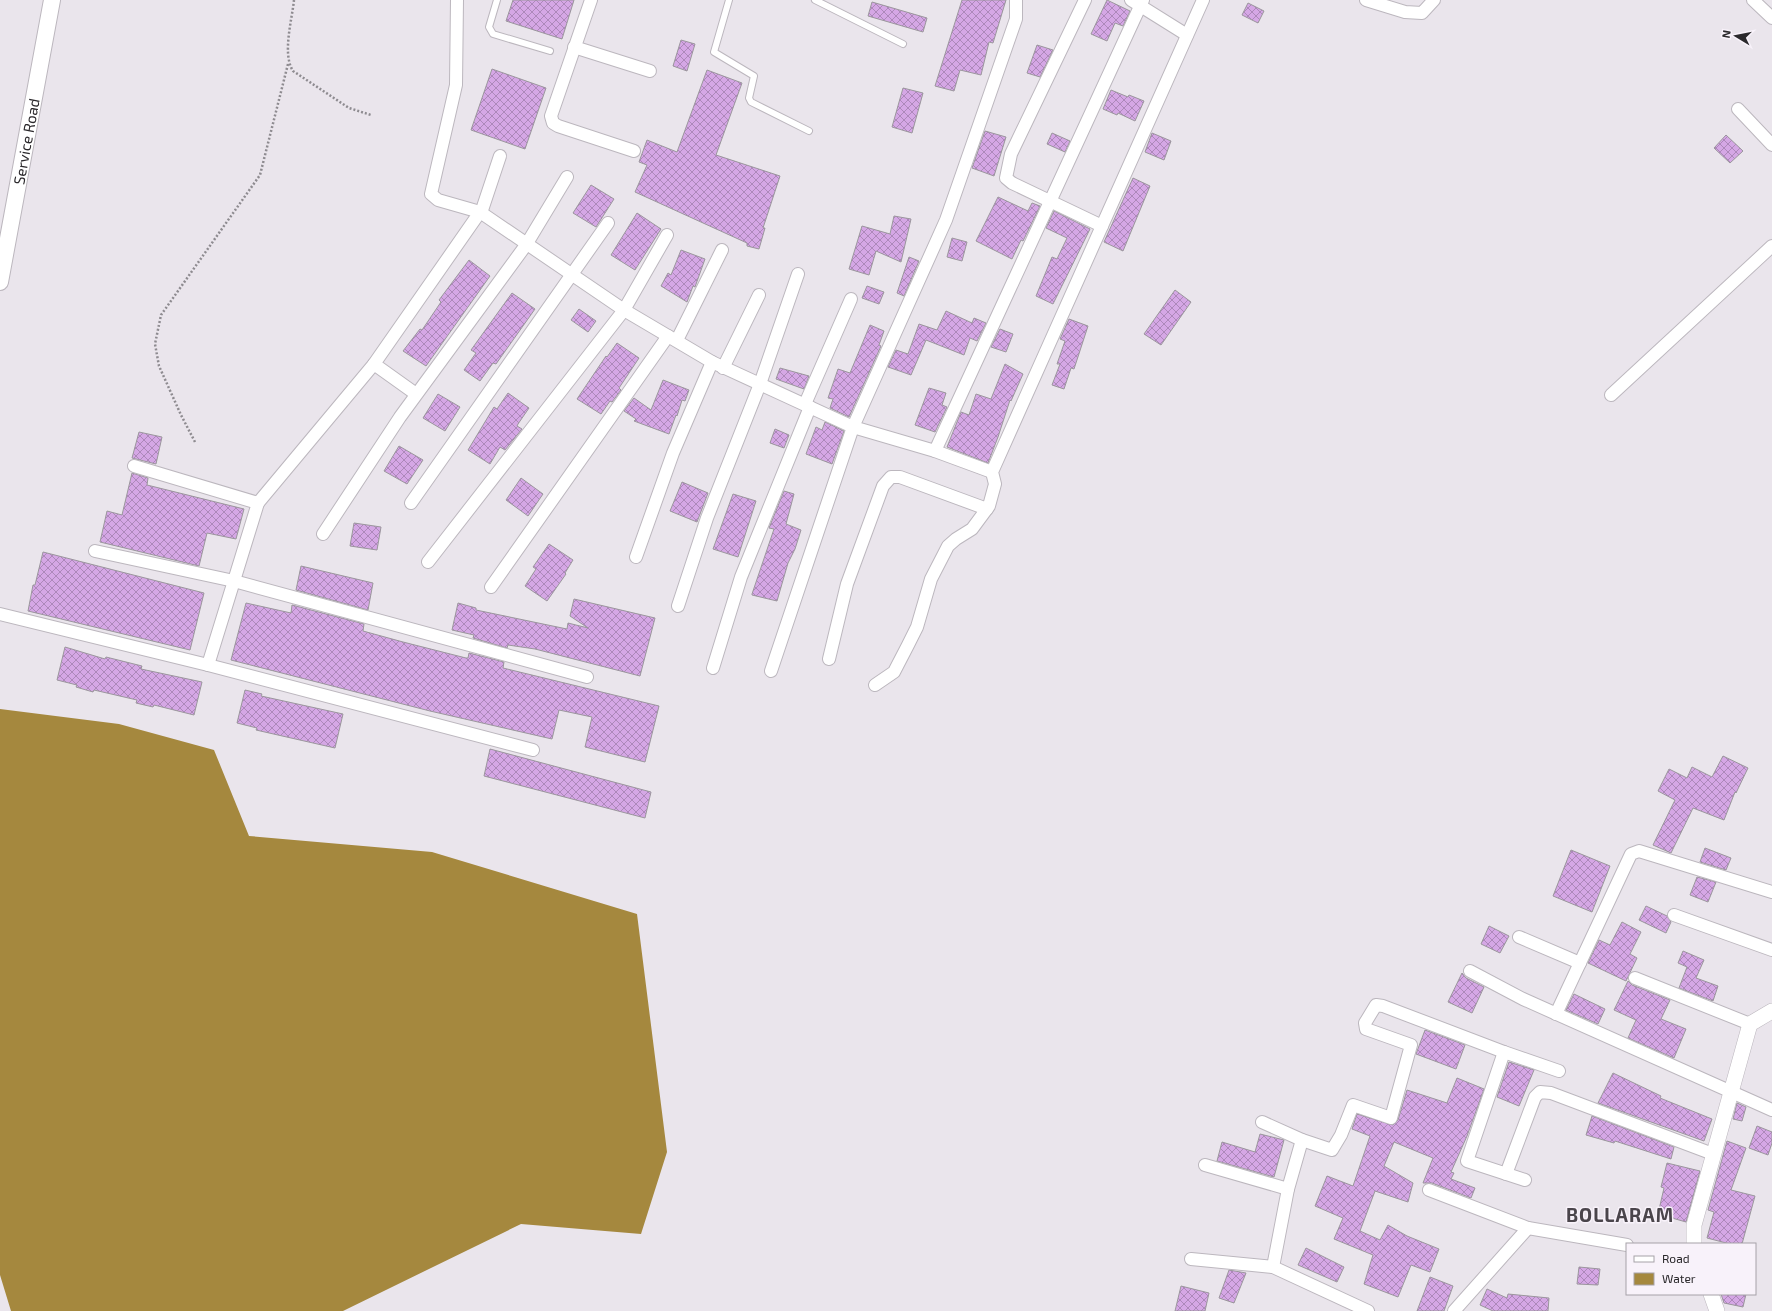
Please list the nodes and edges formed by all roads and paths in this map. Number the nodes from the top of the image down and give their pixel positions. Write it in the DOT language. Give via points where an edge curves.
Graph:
graph roads {
  1 [pos="52,0"];
  2 [pos="294,0"];
  3 [pos="457,0"];
  4 [pos="497,0"];
  5 [pos="591,0"];
  6 [pos="729,0"];
  7 [pos="815,0"];
  8 [pos="1016,0"];
  9 [pos="1085,0"];
  10 [pos="1203,0"];
  11 [pos="1366,0"];
  12 [pos="1434,0"];
  13 [pos="1753,0"];
  14 [pos="1138,2"];
  15 [pos="1772,18"];
  16 [pos="1187,35"];
  17 [pos="903,44"];
  18 [pos="574,47"];
  19 [pos="550,51"];
  20 [pos="288,64"];
  21 [pos="650,71"];
  22 [pos="1738,109"];
  23 [pos="371,115"];
  24 [pos="809,131"];
  25 [pos="1772,146"];
  26 [pos="634,151"];
  27 [pos="500,156"];
  28 [pos="567,177"];
  29 [pos="1050,202"];
  30 [pos="480,213"];
  31 [pos="608,223"];
  32 [pos="1102,226"];
  33 [pos="667,235"];
  34 [pos="526,245"];
  35 [pos="1772,246"];
  36 [pos="722,250"];
  37 [pos="798,274"];
  38 [pos="571,275"];
  39 [pos="0,282"];
  40 [pos="759,295"];
  41 [pos="850,300"];
  42 [pos="624,310"];
  43 [pos="673,338"];
  44 [pos="712,362"];
  45 [pos="374,364"];
  46 [pos="723,368"];
  47 [pos="760,384"];
  48 [pos="416,394"];
  49 [pos="1611,395"];
  50 [pos="808,405"];
  51 [pos="852,427"];
  52 [pos="195,442"];
  53 [pos="935,451"];
  54 [pos="134,466"];
  55 [pos="992,472"];
  56 [pos="258,503"];
  57 [pos="411,503"];
  58 [pos="987,509"];
  59 [pos="323,534"];
  60 [pos="95,551"];
  61 [pos="636,557"];
  62 [pos="428,562"];
  63 [pos="234,581"];
  64 [pos="491,587"];
  65 [pos="678,606"];
  66 [pos="0,614"];
  67 [pos="829,659"];
  68 [pos="208,666"];
  69 [pos="713,668"];
  70 [pos="771,671"];
  71 [pos="587,678"];
  72 [pos="876,685"];
  73 [pos="533,750"];
  74 [pos="1772,892"];
  75 [pos="1674,915"];
  76 [pos="1519,937"];
  77 [pos="1772,950"];
  78 [pos="1580,962"];
  79 [pos="1470,971"];
  80 [pos="1635,978"];
  81 [pos="1772,1011"];
  82 [pos="1556,1014"];
  83 [pos="1750,1024"];
  84 [pos="1504,1052"];
  85 [pos="1559,1071"];
  86 [pos="1730,1091"];
  87 [pos="1772,1110"];
  88 [pos="1262,1122"];
  89 [pos="1302,1140"];
  90 [pos="1713,1154"];
  91 [pos="1205,1165"];
  92 [pos="1506,1174"];
  93 [pos="1525,1180"];
  94 [pos="1288,1189"];
  95 [pos="1429,1190"];
  96 [pos="1528,1228"];
  97 [pos="1694,1243"];
  98 [pos="1626,1245"];
  99 [pos="1191,1259"];
  100 [pos="1273,1267"];
  101 [pos="1711,1295"];
  102 [pos="1460,1310"];
  103 [pos="1368,1311"];
  104 [pos="1718,1311"];
  1 -- 39 [label="main road, Service Road"];
  2 -- 20 [label="path"];
  3 -- 30 [label="street" via="456,85 432,194 438,200"];
  4 -- 19 [label="lane" via="489,27 493,34"];
  5 -- 18 [label="street"];
  6 -- 24 [label="lane" via="714,52 754,76 749,98 751,102"];
  7 -- 17 [label="lane"];
  8 -- 51 [label="street" via="1016,19 946,220"];
  9 -- 29 [label="street" via="1011,154 1006,171 1006,178 1012,184"];
  10 -- 16 [label="street"];
  11 -- 12 [label="street" via="1405,12 1422,13"];
  13 -- 15 [label="street"];
  14 -- 16 [label="street"];
  14 -- 29 [label="street"];
  16 -- 32 [label="street"];
  18 -- 21 [label="street"];
  18 -- 26 [label="street" via="551,116 553,123"];
  20 -- 23 [label="path" via="293,71 343,104"];
  20 -- 52 [label="path" via="260,175 161,315 155,344 159,366"];
  22 -- 25 [label="street"];
  27 -- 30 [label="street"];
  28 -- 34 [label="street"];
  29 -- 32 [label="street"];
  29 -- 53 [label="street"];
  30 -- 34 [label="street"];
  30 -- 45 [label="street"];
  31 -- 38 [label="street"];
  32 -- 55 [label="street"];
  33 -- 42 [label="street"];
  34 -- 38 [label="street"];
  34 -- 48 [label="street"];
  35 -- 49 [label="street"];
  36 -- 43 [label="street"];
  37 -- 47 [label="street"];
  38 -- 42 [label="street"];
  38 -- 57 [label="street"];
  40 -- 46 [label="street"];
  41 -- 50 [label="street"];
  42 -- 43 [label="street"];
  42 -- 62 [label="street"];
  43 -- 44 [label="street"];
  43 -- 64 [label="street"];
  44 -- 46 [label="street"];
  44 -- 61 [label="street" via="673,453"];
  45 -- 48 [label="street"];
  45 -- 56 [label="street"];
  46 -- 47 [label="street"];
  47 -- 50 [label="street"];
  47 -- 65 [label="street" via="707,518"];
  48 -- 59 [label="street"];
  50 -- 51 [label="street"];
  50 -- 69 [label="street" via="741,578"];
  51 -- 53 [label="street"];
  51 -- 70 [label="street"];
  53 -- 55 [label="street"];
  54 -- 56 [label="street"];
  55 -- 58 [label="street" via="995,484"];
  56 -- 63 [label="street"];
  58 -- 67 [label="street" via="900,477 891,477 883,486 847,584"];
  58 -- 72 [label="street" via="972,529 948,546 931,579 917,627 908,645 894,672"];
  60 -- 63 [label="street"];
  63 -- 68 [label="street"];
  63 -- 71 [label="street"];
  66 -- 68 [label="street"];
  68 -- 73 [label="street"];
  74 -- 78 [label="street" via="1639,851 1635,852 1626,861"];
  75 -- 77 [label="street"];
  76 -- 78 [label="street"];
  78 -- 82 [label="street"];
  79 -- 82 [label="street"];
  80 -- 83 [label="street"];
  81 -- 83 [label="street"];
  82 -- 86 [label="street"];
  83 -- 86 [label="street"];
  84 -- 85 [label="street"];
  84 -- 89 [label="street" via="1376,1005 1365,1023 1366,1029 1411,1045 1391,1118 1353,1105 1332,1150"];
  84 -- 92 [label="street" via="1467,1161"];
  86 -- 87 [label="street"];
  86 -- 90 [label="street"];
  88 -- 89 [label="street"];
  89 -- 94 [label="street"];
  90 -- 92 [label="street" via="1551,1093 1540,1092 1535,1097"];
  90 -- 97 [label="street" via="1694,1225"];
  91 -- 94 [label="street"];
  92 -- 93 [label="street"];
  94 -- 100 [label="street"];
  95 -- 96 [label="street"];
  96 -- 98 [label="street"];
  96 -- 102 [label="street"];
  99 -- 100 [label="street"];
  100 -- 103 [label="street"];
  101 -- 104 [label="street"];
}
